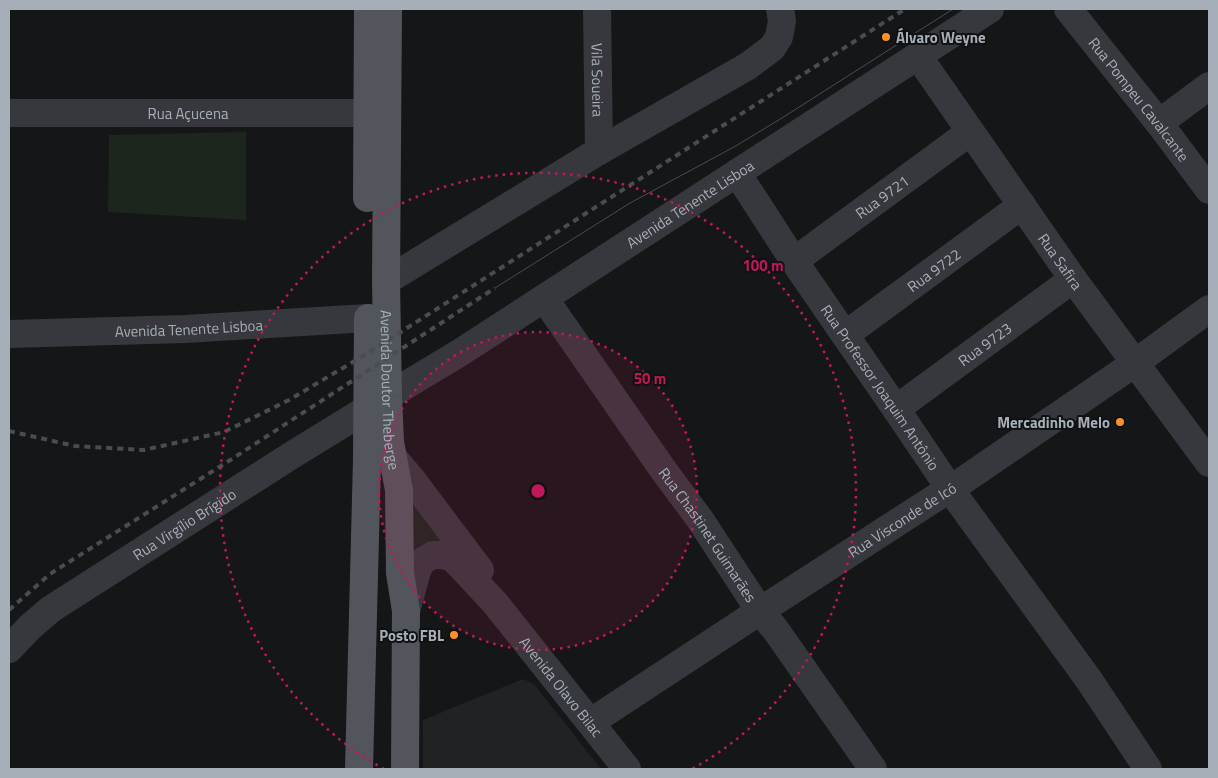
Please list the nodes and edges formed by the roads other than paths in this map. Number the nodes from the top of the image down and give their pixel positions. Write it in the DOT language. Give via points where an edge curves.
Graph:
graph roads {
  1 [pos="368,9"];
  2 [pos="388,9"];
  3 [pos="597,9"];
  4 [pos="780,9"];
  5 [pos="990,9"];
  6 [pos="1068,9"];
  7 [pos="918,56"];
  8 [pos="1209,86"];
  9 [pos="9,113"];
  10 [pos="367,113"];
  11 [pos="1159,123"];
  12 [pos="970,132"];
  13 [pos="599,150"];
  14 [pos="736,173"];
  15 [pos="1209,190"];
  16 [pos="1022,205"];
  17 [pos="794,261"];
  18 [pos="1073,279"];
  19 [pos="386,280"];
  20 [pos="544,298"];
  21 [pos="1209,309"];
  22 [pos="368,318"];
  23 [pos="9,334"];
  24 [pos="845,335"];
  25 [pos="1135,363"];
  26 [pos="377,403"];
  27 [pos="896,408"];
  28 [pos="393,457"];
  29 [pos="1209,463"];
  30 [pos="950,489"];
  31 [pos="496,603"];
  32 [pos="406,611"];
  33 [pos="760,611"];
  34 [pos="9,649"];
  35 [pos="591,722"];
  36 [pos="359,769"];
  37 [pos="406,769"];
  38 [pos="628,769"];
  39 [pos="873,769"];
  40 [pos="1148,769"];
  1 -- 10 [label="main road, Avenida Doutor Theberge"];
  2 -- 19 [label="main road, Avenida Doutor Theberge"];
  3 -- 13 [label="street, Vila Soueira"];
  4 -- 13 [label="street" via="779,37 772,48 740,71"];
  5 -- 7 [label="street, Avenida Tenente Lisboa"];
  6 -- 11 [label="street, Rua Pompeu Cavalcante"];
  7 -- 12 [label="street, Rua Safira"];
  7 -- 14 [label="street, Avenida Tenente Lisboa"];
  8 -- 11 [label="street"];
  9 -- 10 [label="street, Rua Açucena"];
  10 -- 22 [label="main road, Avenida Doutor Theberge"];
  11 -- 15 [label="street, Rua Pompeu Cavalcante"];
  12 -- 16 [label="street, Rua Safira"];
  12 -- 17 [label="street, Rua 9721"];
  13 -- 19 [label="street"];
  14 -- 17 [label="street, Rua Professor Joaquim Antônio"];
  14 -- 20 [label="street, Avenida Tenente Lisboa"];
  16 -- 18 [label="street, Rua Safira"];
  16 -- 24 [label="street, Rua 9722"];
  17 -- 24 [label="street, Rua Professor Joaquim Antônio"];
  18 -- 25 [label="street, Rua Safira"];
  18 -- 27 [label="street, Rua 9723"];
  19 -- 26 [label="main road, Avenida Doutor Theberge"];
  20 -- 26 [label="street, Avenida Tenente Lisboa"];
  20 -- 33 [label="street, Rua Chastinet Guimarães" via="710,534"];
  21 -- 25 [label="street, Rua Visconde de Icó"];
  22 -- 23 [label="street, Avenida Tenente Lisboa" via="185,330"];
  22 -- 26 [label="main road, Avenida Doutor Theberge"];
  24 -- 27 [label="street, Rua Professor Joaquim Antônio"];
  25 -- 29 [label="street, Rua Safira"];
  25 -- 30 [label="street, Rua Visconde de Icó"];
  26 -- 28 [label="main road, Avenida Doutor Theberge"];
  26 -- 34 [label="street, Rua Virgílio Brígido" via="51,609"];
  26 -- 36 [label="main road, Avenida Doutor Theberge" via="367,460"];
  27 -- 30 [label="street, Rua Professor Joaquim Antônio"];
  28 -- 31 [label="street, Avenida Olavo Bilac" via="484,575"];
  28 -- 32 [label="main road, Avenida Doutor Theberge" via="400,490 400,573"];
  30 -- 33 [label="street, Rua Visconde de Icó"];
  30 -- 40 [label="street, Rua Professor Joaquim Antônio" via="1089,680"];
  31 -- 32 [label="street, Avenida Olavo Bilac" via="453,558 443,555 422,561"];
  31 -- 35 [label="street, Avenida Olavo Bilac"];
  32 -- 37 [label="main road, Avenida Doutor Theberge"];
  33 -- 35 [label="street, Rua Visconde de Icó"];
  33 -- 39 [label="street, Rua Chastinet Guimarães"];
  35 -- 38 [label="street, Avenida Olavo Bilac"];
}
